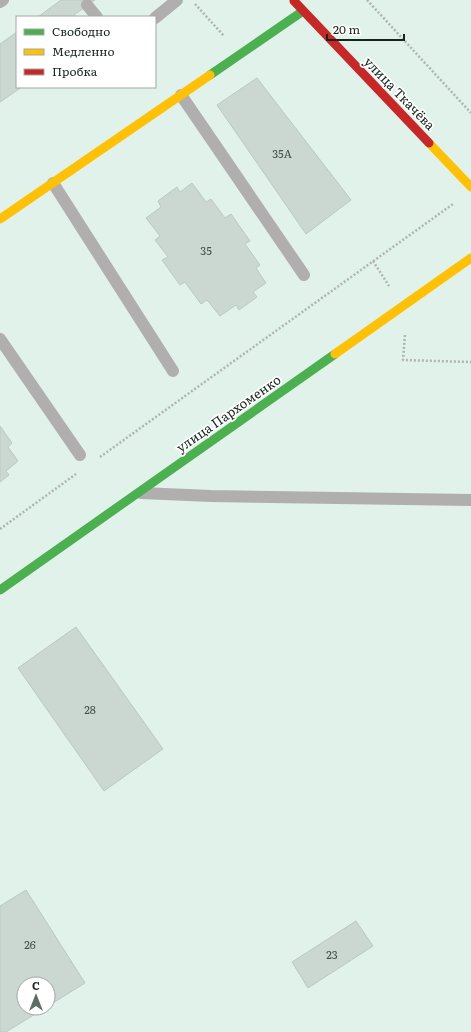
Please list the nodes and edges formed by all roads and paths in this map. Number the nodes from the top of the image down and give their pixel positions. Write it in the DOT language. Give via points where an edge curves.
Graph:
graph roads {
  1 [pos="3,0"];
  2 [pos="176,0"];
  3 [pos="190,0"];
  4 [pos="293,0"];
  5 [pos="367,0"];
  6 [pos="0,2"];
  7 [pos="87,5"];
  8 [pos="303,10"];
  9 [pos="96,16"];
  10 [pos="156,17"];
  11 [pos="241,53"];
  12 [pos="181,95"];
  13 [pos="471,113"];
  14 [pos="53,183"];
  15 [pos="471,187"];
  16 [pos="459,200"];
  17 [pos="0,219"];
  18 [pos="471,258"];
  19 [pos="304,275"];
  20 [pos="410,332"];
  21 [pos="0,339"];
  22 [pos="471,362"];
  23 [pos="173,371"];
  24 [pos="80,455"];
  25 [pos="96,460"];
  26 [pos="77,473"];
  27 [pos="138,492"];
  28 [pos="471,500"];
  29 [pos="0,529"];
  30 [pos="0,590"];
  1 -- 6 [label="lane"];
  2 -- 10 [label="lane"];
  3 -- 11 [label="path"];
  4 -- 8 [label="street, улица Ткачёва"];
  5 -- 13 [label="path"];
  7 -- 9 [label="lane"];
  8 -- 11 [label="street"];
  8 -- 15 [label="street, улица Ткачёва"];
  11 -- 12 [label="street"];
  12 -- 14 [label="street"];
  12 -- 19 [label="lane"];
  14 -- 17 [label="street"];
  14 -- 23 [label="lane"];
  16 -- 25 [label="path"];
  18 -- 27 [label="street, улица Пархоменко"];
  20 -- 22 [label="path" via="405,335 403,360"];
  21 -- 24 [label="lane"];
  26 -- 29 [label="path"];
  27 -- 28 [label="lane" via="219,496"];
  27 -- 30 [label="street, улица Пархоменко"];
}
